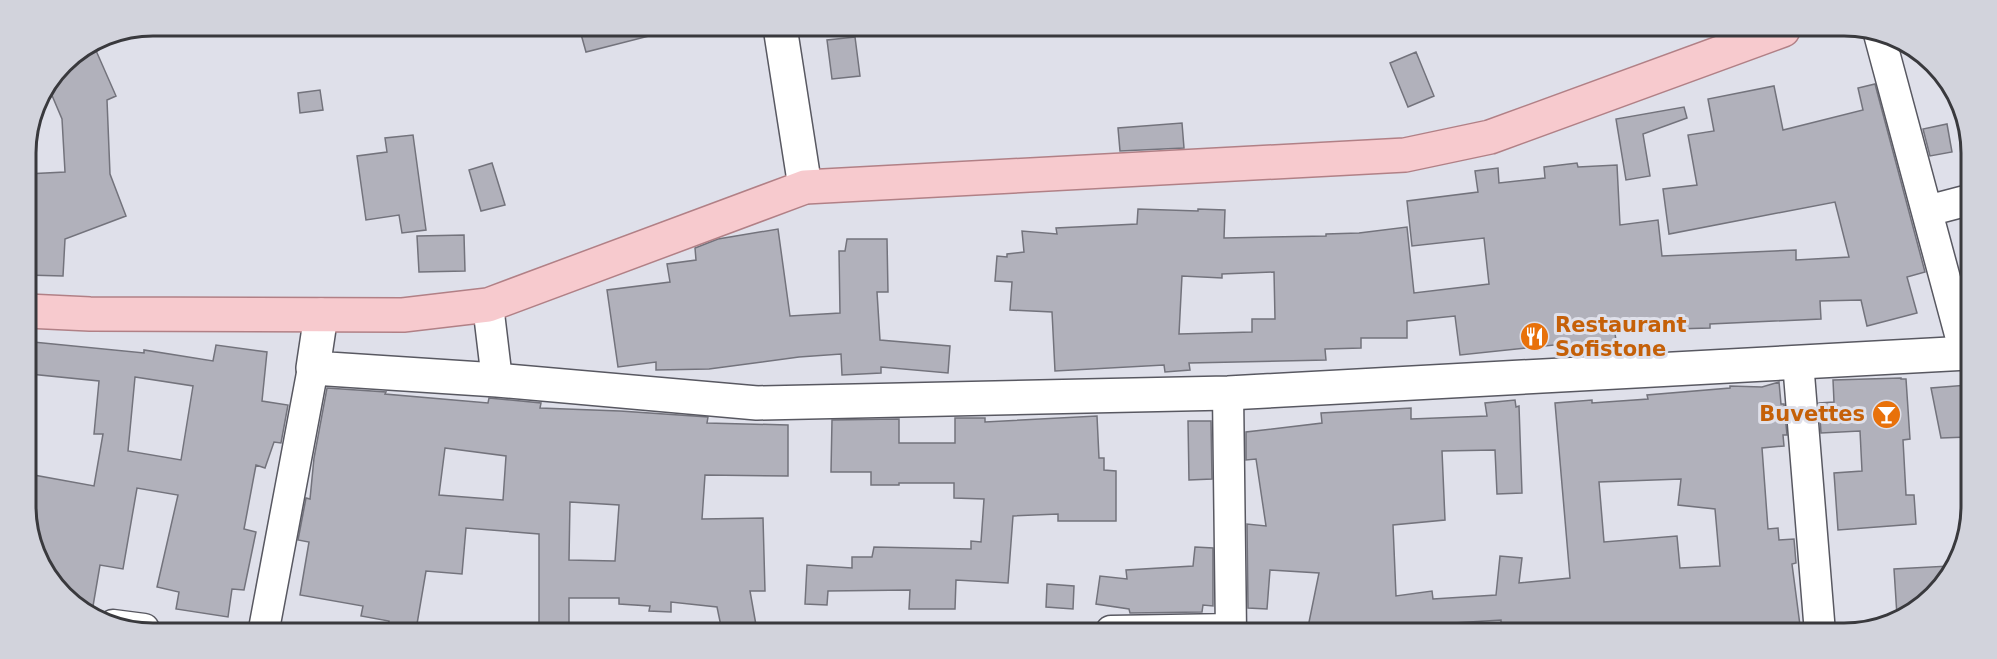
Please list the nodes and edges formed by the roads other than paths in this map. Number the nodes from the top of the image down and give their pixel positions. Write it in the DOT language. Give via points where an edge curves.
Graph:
graph roads {
  1 [pos="781,36"];
  2 [pos="1767,36"];
  3 [pos="1881,42"];
  4 [pos="805,187"];
  5 [pos="1961,202"];
  6 [pos="1927,211"];
  7 [pos="488,305"];
  8 [pos="36,311"];
  9 [pos="321,315"];
  10 [pos="1961,332"];
  11 [pos="1961,353"];
  12 [pos="1798,362"];
  13 [pos="313,368"];
  14 [pos="496,380"];
  15 [pos="1228,393"];
  16 [pos="265,623"];
  17 [pos="1231,623"];
  18 [pos="1819,623"];
  1 -- 4 [label="street"];
  2 -- 4 [label="main road" via="1491,137 1405,155"];
  3 -- 6 [label="street"];
  4 -- 7 [label="main road"];
  5 -- 6 [label="street"];
  6 -- 10 [label="street"];
  7 -- 9 [label="main road" via="403,315"];
  7 -- 14 [label="street"];
  8 -- 9 [label="main road"];
  9 -- 13 [label="street"];
  11 -- 12 [label="street"];
  12 -- 15 [label="street"];
  12 -- 18 [label="street"];
  13 -- 14 [label="street"];
  13 -- 16 [label="street"];
  14 -- 15 [label="street" via="757,403"];
  15 -- 17 [label="street"];
}
